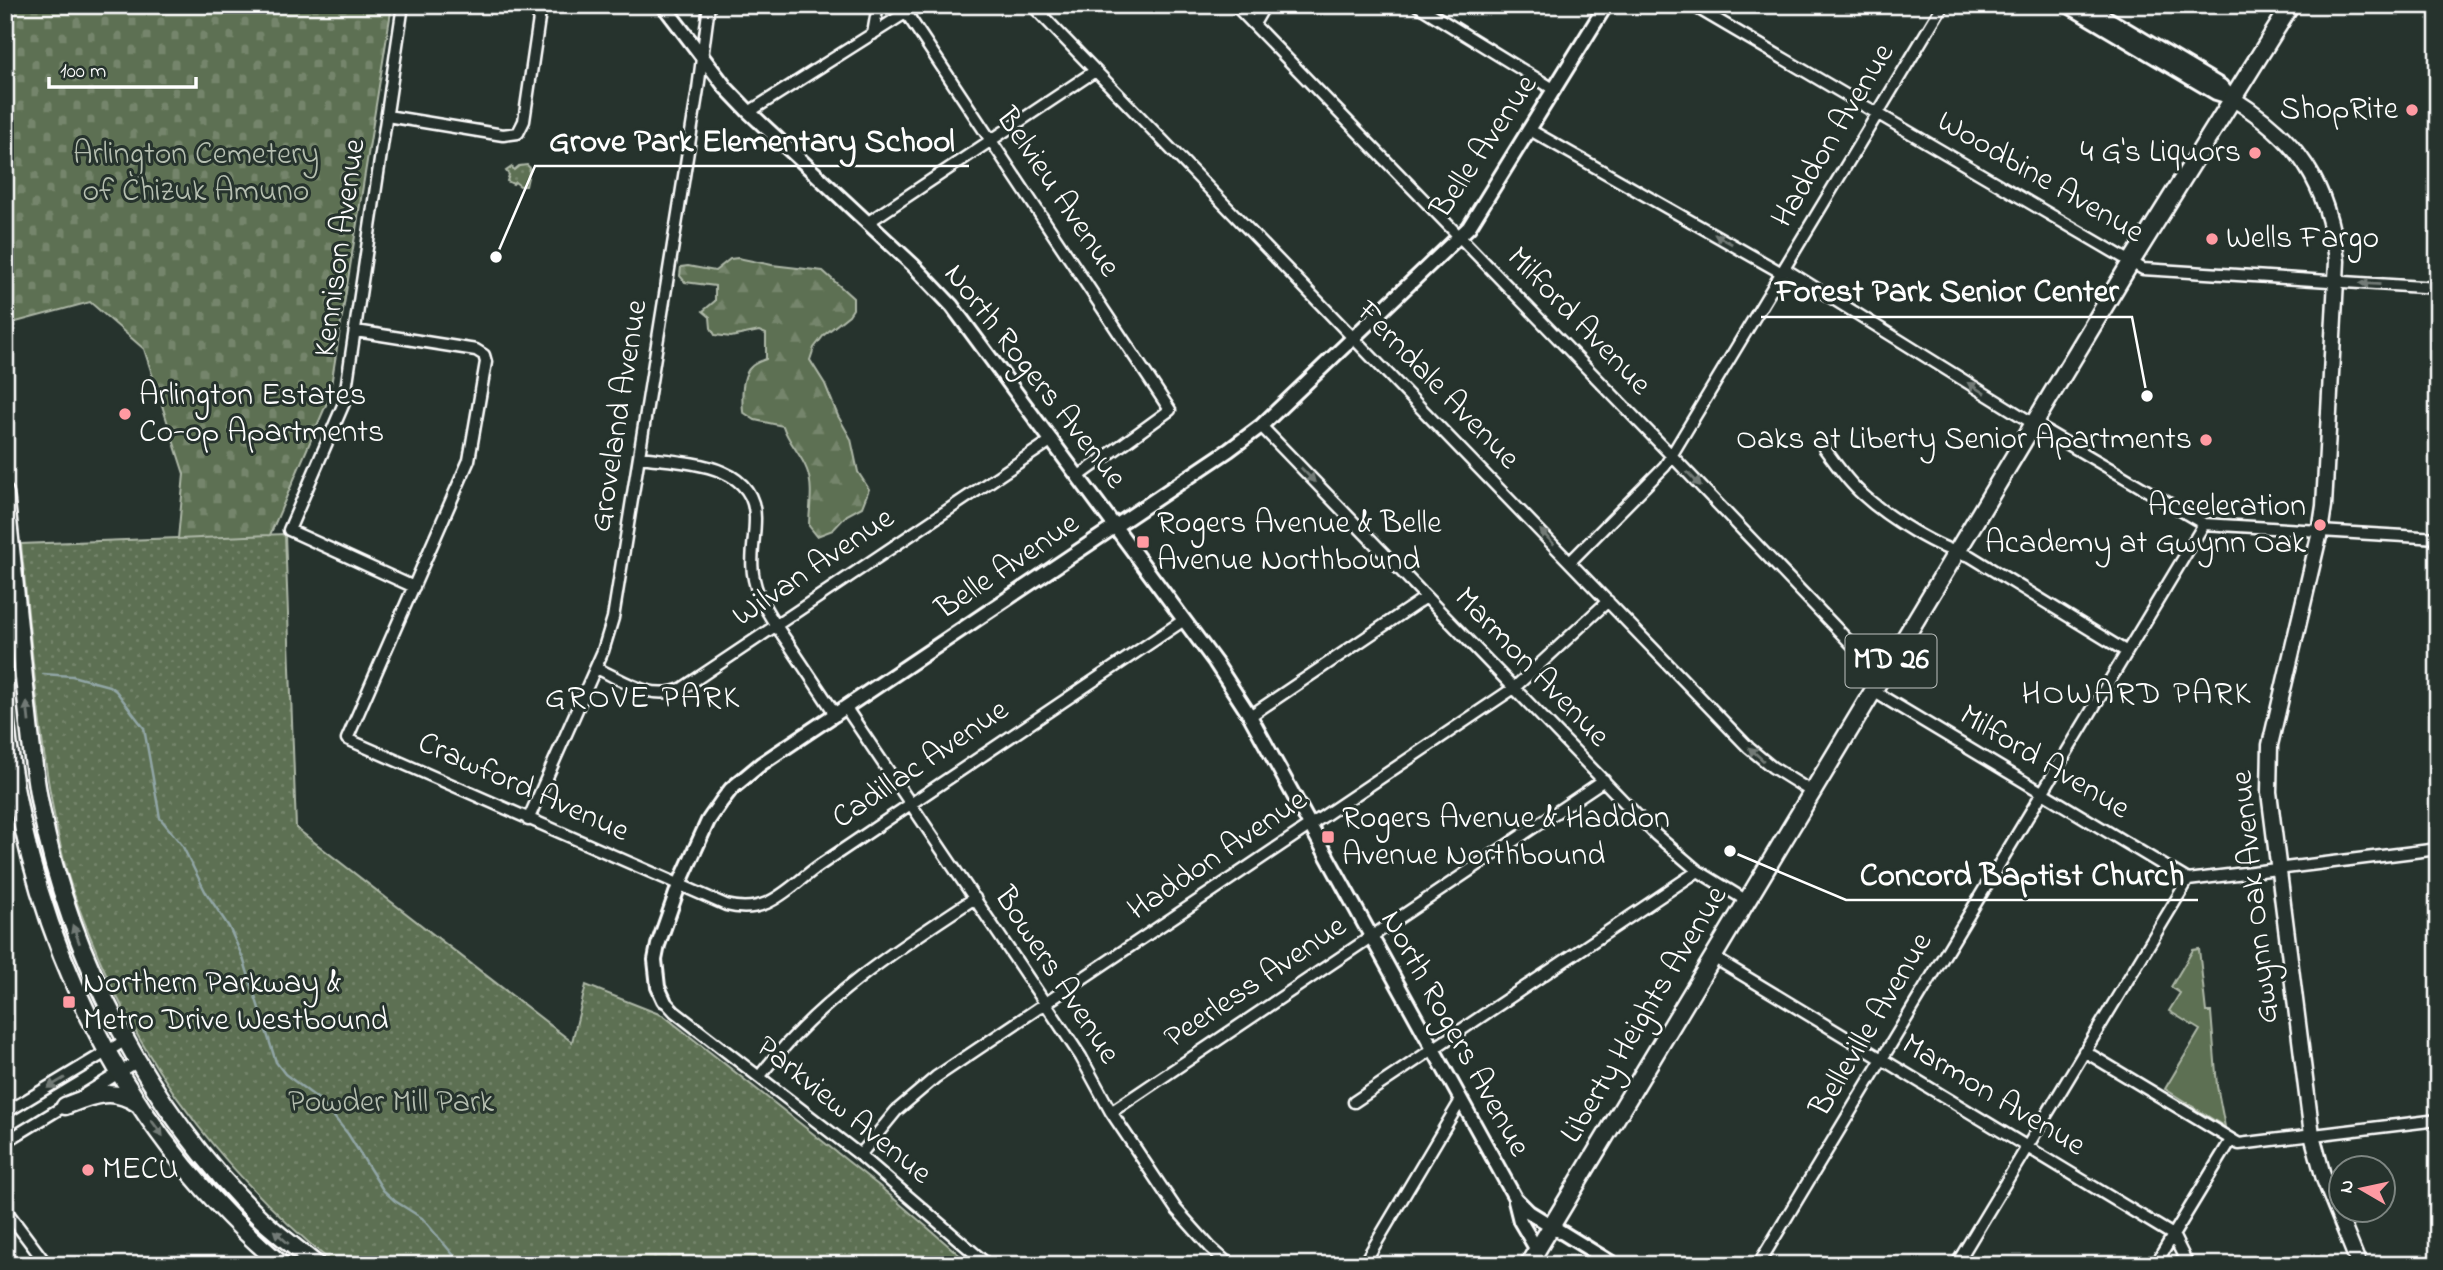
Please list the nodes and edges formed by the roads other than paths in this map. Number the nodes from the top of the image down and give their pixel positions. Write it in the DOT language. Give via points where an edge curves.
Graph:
graph roads {
  1 [pos="403,5"];
  2 [pos="541,5"];
  3 [pos="663,5"];
  4 [pos="709,5"];
  5 [pos="878,5"];
  6 [pos="918,5"];
  7 [pos="1032,5"];
  8 [pos="1235,5"];
  9 [pos="1265,5"];
  10 [pos="1417,5"];
  11 [pos="1606,5"];
  12 [pos="1692,5"];
  13 [pos="1943,5"];
  14 [pos="2067,5"];
  15 [pos="2085,5"];
  16 [pos="2291,5"];
  17 [pos="904,10"];
  18 [pos="1254,24"];
  19 [pos="873,34"];
  20 [pos="702,58"];
  21 [pos="1095,71"];
  22 [pos="1555,90"];
  23 [pos="2232,98"];
  24 [pos="749,112"];
  25 [pos="1878,114"];
  26 [pos="387,116"];
  27 [pos="1530,130"];
  28 [pos="990,141"];
  29 [pos="867,223"];
  30 [pos="1459,237"];
  31 [pos="2132,262"];
  32 [pos="1784,271"];
  33 [pos="2337,282"];
  34 [pos="2438,288"];
  35 [pos="356,331"];
  36 [pos="1353,337"];
  37 [pos="2034,424"];
  38 [pos="1261,426"];
  39 [pos="1052,440"];
  40 [pos="1824,448"];
  41 [pos="1672,456"];
  42 [pos="640,457"];
  43 [pos="1079,476"];
  44 [pos="5,493"];
  45 [pos="2204,524"];
  46 [pos="1115,526"];
  47 [pos="2320,532"];
  48 [pos="2438,538"];
  49 [pos="1956,553"];
  50 [pos="1570,562"];
  51 [pos="414,587"];
  52 [pos="1426,597"];
  53 [pos="1608,601"];
  54 [pos="1184,620"];
  55 [pos="776,625"];
  56 [pos="2127,652"];
  57 [pos="596,668"];
  58 [pos="1882,676"];
  59 [pos="1514,688"];
  60 [pos="1873,691"];
  61 [pos="841,711"];
  62 [pos="5,714"];
  63 [pos="1250,716"];
  64 [pos="1604,780"];
  65 [pos="1812,792"];
  66 [pos="2042,793"];
  67 [pos="910,804"];
  68 [pos="528,820"];
  69 [pos="1310,826"];
  70 [pos="2438,849"];
  71 [pos="2278,869"];
  72 [pos="1698,871"];
  73 [pos="2188,880"];
  74 [pos="678,885"];
  75 [pos="975,898"];
  76 [pos="1747,901"];
  77 [pos="1371,937"];
  78 [pos="1713,957"];
  79 [pos="664,1000"];
  80 [pos="1045,1003"];
  81 [pos="126,1040"];
  82 [pos="1432,1049"];
  83 [pos="106,1051"];
  84 [pos="2084,1051"];
  85 [pos="1882,1059"];
  86 [pos="138,1061"];
  87 [pos="119,1073"];
  88 [pos="759,1077"];
  89 [pos="1461,1100"];
  90 [pos="1354,1102"];
  91 [pos="65,1106"];
  92 [pos="142,1108"];
  93 [pos="1111,1112"];
  94 [pos="5,1113"];
  95 [pos="2438,1119"];
  96 [pos="2312,1135"];
  97 [pos="2231,1140"];
  98 [pos="5,1142"];
  99 [pos="2027,1147"];
  100 [pos="860,1155"];
  101 [pos="1514,1198"];
  102 [pos="5,1209"];
  103 [pos="1552,1226"];
  104 [pos="2173,1235"];
  105 [pos="1537,1250"];
  106 [pos="1227,1264"];
  107 [pos="47,1265"];
  108 [pos="282,1265"];
  109 [pos="317,1265"];
  110 [pos="988,1265"];
  111 [pos="1363,1265"];
  112 [pos="1528,1265"];
  113 [pos="1615,1265"];
  114 [pos="1758,1265"];
  115 [pos="1956,1265"];
  116 [pos="2155,1265"];
  117 [pos="2188,1265"];
  118 [pos="2359,1265"];
  1 -- 26 [label="street, Kennison Avenue"];
  2 -- 26 [label="street" via="524,121 518,133 503,135"];
  3 -- 20 [label="street, North Rogers Avenue"];
  4 -- 20 [label="street, Groveland Avenue"];
  5 -- 19 [label="street"];
  6 -- 17 [label="street"];
  7 -- 21 [label="street, Ferndale Avenue"];
  8 -- 18 [label="street, Milford Avenue"];
  9 -- 18 [label="street"];
  10 -- 22 [label="street"];
  11 -- 22 [label="street, Belle Avenue"];
  12 -- 25 [label="street, Woodbine Avenue"];
  13 -- 25 [label="street, Haddon Avenue"];
  14 -- 23 [label="street, Gwynn Oak Avenue" via="2216,93"];
  15 -- 23 [label="street, Gwynn Oak Avenue" via="2221,86"];
  16 -- 23 [label="main road, Liberty Heights Avenue / MD 26"];
  17 -- 19 [label="street"];
  17 -- 28 [label="street, Belvieu Avenue"];
  18 -- 30 [label="street, Milford Avenue"];
  19 -- 24 [label="street"];
  20 -- 24 [label="street, North Rogers Avenue"];
  20 -- 42 [label="street, Groveland Avenue"];
  21 -- 28 [label="street"];
  21 -- 36 [label="street, Ferndale Avenue"];
  22 -- 27 [label="street, Belle Avenue"];
  23 -- 31 [label="main road, Liberty Heights Avenue / MD 26"];
  23 -- 33 [label="main road, Gwynn Oak Avenue" via="2274,128 2316,179 2333,236"];
  24 -- 29 [label="street, North Rogers Avenue"];
  25 -- 31 [label="street, Woodbine Avenue"];
  25 -- 32 [label="street, Haddon Avenue"];
  26 -- 35 [label="street, Kennison Avenue"];
  27 -- 30 [label="street, Belle Avenue"];
  32 -- 27 [label="street, one-way"];
  28 -- 29 [label="street"];
  28 -- 43 [label="street, Belvieu Avenue" via="1170,410"];
  29 -- 39 [label="street, North Rogers Avenue" via="952,306"];
  30 -- 36 [label="street, Belle Avenue"];
  30 -- 41 [label="street, Milford Avenue"];
  31 -- 33 [label="street, Woodbine Avenue" via="2147,270"];
  31 -- 37 [label="main road, Liberty Heights Avenue / MD 26"];
  37 -- 32 [label="street, one-way"];
  32 -- 41 [label="street, Haddon Avenue"];
  34 -- 33 [label="street, Woodbine Avenue, one-way"];
  33 -- 47 [label="main road, Gwynn Oak Avenue"];
  35 -- 51 [label="street, Kennison Avenue" via="340,416 289,530"];
  35 -- 51 [label="street" via="476,350 486,362 469,460"];
  36 -- 38 [label="street, Belle Avenue"];
  50 -- 36 [label="street, Ferndale Avenue, one-way"];
  37 -- 45 [label="street"];
  37 -- 49 [label="main road, Liberty Heights Avenue / MD 26"];
  38 -- 46 [label="street, Belle Avenue"];
  38 -- 52 [label="street, Marmon Avenue, one-way"];
  39 -- 43 [label="street, North Rogers Avenue"];
  39 -- 55 [label="street, Wilvan Avenue"];
  40 -- 49 [label="street" via="1872,503"];
  41 -- 50 [label="street, Haddon Avenue"];
  41 -- 58 [label="street, Milford Avenue, one-way"];
  42 -- 55 [label="street, Bowers Avenue" via="710,467 741,482 752,500 755,519 753,576 763,606"];
  42 -- 57 [label="street, Groveland Avenue" via="613,618"];
  43 -- 46 [label="street, North Rogers Avenue"];
  81 -- 44 [label="main road, one-way" via="76,933 41,810"];
  45 -- 47 [label="street"];
  45 -- 56 [label="street, Belleville Avenue"];
  46 -- 54 [label="street, North Rogers Avenue"];
  46 -- 61 [label="street, Belle Avenue"];
  47 -- 48 [label="street"];
  47 -- 71 [label="main road, Gwynn Oak Avenue" via="2270,745 2269,792"];
  49 -- 56 [label="street" via="1970,556"];
  49 -- 58 [label="main road, Liberty Heights Avenue / MD 26"];
  50 -- 53 [label="street, Ferndale Avenue"];
  51 -- 68 [label="street, Crawford Avenue" via="347,739"];
  52 -- 59 [label="street, Marmon Avenue"];
  52 -- 63 [label="street"];
  53 -- 59 [label="street, Haddon Avenue"];
  65 -- 53 [label="street, Ferndale Avenue, one-way" via="1749,748"];
  54 -- 63 [label="street, North Rogers Avenue"];
  54 -- 67 [label="street, Cadillac Avenue"];
  55 -- 57 [label="street, Wilvan Avenue" via="683,688 665,694 649,692"];
  55 -- 61 [label="street, Bowers Avenue"];
  56 -- 66 [label="street, Belleville Avenue"];
  57 -- 68 [label="street, Groveland Avenue"];
  58 -- 60 [label="main road, Liberty Heights Avenue / MD 26"];
  59 -- 64 [label="street, Marmon Avenue"];
  59 -- 69 [label="street, Haddon Avenue"];
  60 -- 65 [label="main road, Liberty Heights Avenue / MD 26"];
  60 -- 66 [label="street, Milford Avenue"];
  61 -- 67 [label="street, Bowers Avenue"];
  61 -- 74 [label="street, Belle Avenue" via="731,789 708,821"];
  62 -- 83 [label="main road" via="19,815 44,910"];
  63 -- 69 [label="street, North Rogers Avenue"];
  64 -- 72 [label="street, Marmon Avenue"];
  64 -- 77 [label="street, Peerless Avenue"];
  65 -- 76 [label="main road, Liberty Heights Avenue / MD 26"];
  66 -- 73 [label="street, Milford Avenue"];
  66 -- 85 [label="street, Belleville Avenue"];
  67 -- 74 [label="street, Cadillac Avenue" via="761,906 742,909"];
  67 -- 75 [label="street, Bowers Avenue"];
  68 -- 74 [label="street, Crawford Avenue"];
  69 -- 77 [label="street, North Rogers Avenue"];
  69 -- 80 [label="street, Haddon Avenue"];
  70 -- 71 [label="street"];
  71 -- 73 [label="street"];
  71 -- 96 [label="main road, Gwynn Oak Avenue"];
  72 -- 76 [label="street, Marmon Avenue"];
  72 -- 82 [label="street"];
  73 -- 84 [label="street"];
  74 -- 79 [label="street, Belle Avenue" via="655,960"];
  75 -- 80 [label="street, Bowers Avenue"];
  75 -- 88 [label="street" via="863,974 801,1027"];
  76 -- 78 [label="main road, Liberty Heights Avenue / MD 26"];
  77 -- 82 [label="street, North Rogers Avenue"];
  77 -- 93 [label="street, Peerless Avenue"];
  78 -- 85 [label="street, Marmon Avenue"];
  78 -- 103 [label="main road, Liberty Heights Avenue / MD 26"];
  79 -- 88 [label="street, Parkview Avenue"];
  80 -- 93 [label="street, Bowers Avenue"];
  80 -- 100 [label="street, Haddon Avenue" via="921,1089"];
  81 -- 83 [label="street"];
  81 -- 86 [label="main road"];
  82 -- 89 [label="street, North Rogers Avenue"];
  82 -- 90 [label="street"];
  83 -- 87 [label="main road"];
  83 -- 94 [label="street, one-way"];
  84 -- 97 [label="street"];
  84 -- 99 [label="street"];
  85 -- 99 [label="street, Marmon Avenue"];
  85 -- 114 [label="street, Belleville Avenue"];
  86 -- 87 [label="street"];
  109 -- 86 [label="main road, one-way" via="259,1216 214,1166"];
  87 -- 91 [label="street"];
  87 -- 92 [label="main road"];
  88 -- 100 [label="street, Parkview Avenue"];
  89 -- 101 [label="street, North Rogers Avenue"];
  89 -- 111 [label="street"];
  91 -- 92 [label="main road" via="104,1093 127,1098"];
  91 -- 98 [label="street"];
  92 -- 108 [label="main road, one-way" via="223,1208"];
  93 -- 106 [label="street, Bowers Avenue" via="1177,1209"];
  95 -- 96 [label="street"];
  96 -- 97 [label="street" via="2239,1144"];
  96 -- 118 [label="main road, Gwynn Oak Avenue" via="2324,1179"];
  97 -- 104 [label="street"];
  99 -- 104 [label="street, Marmon Avenue"];
  99 -- 115 [label="street"];
  100 -- 110 [label="street, Parkview Avenue"];
  101 -- 103 [label="street, North Rogers Avenue"];
  101 -- 105 [label="street" via="1520,1221"];
  102 -- 107 [label="street"];
  103 -- 105 [label="main road, Liberty Heights Avenue / MD 26"];
  103 -- 113 [label="street, North Rogers Avenue"];
  104 -- 116 [label="street"];
  104 -- 117 [label="street"];
  105 -- 112 [label="main road, Liberty Heights Avenue / MD 26"];
}
